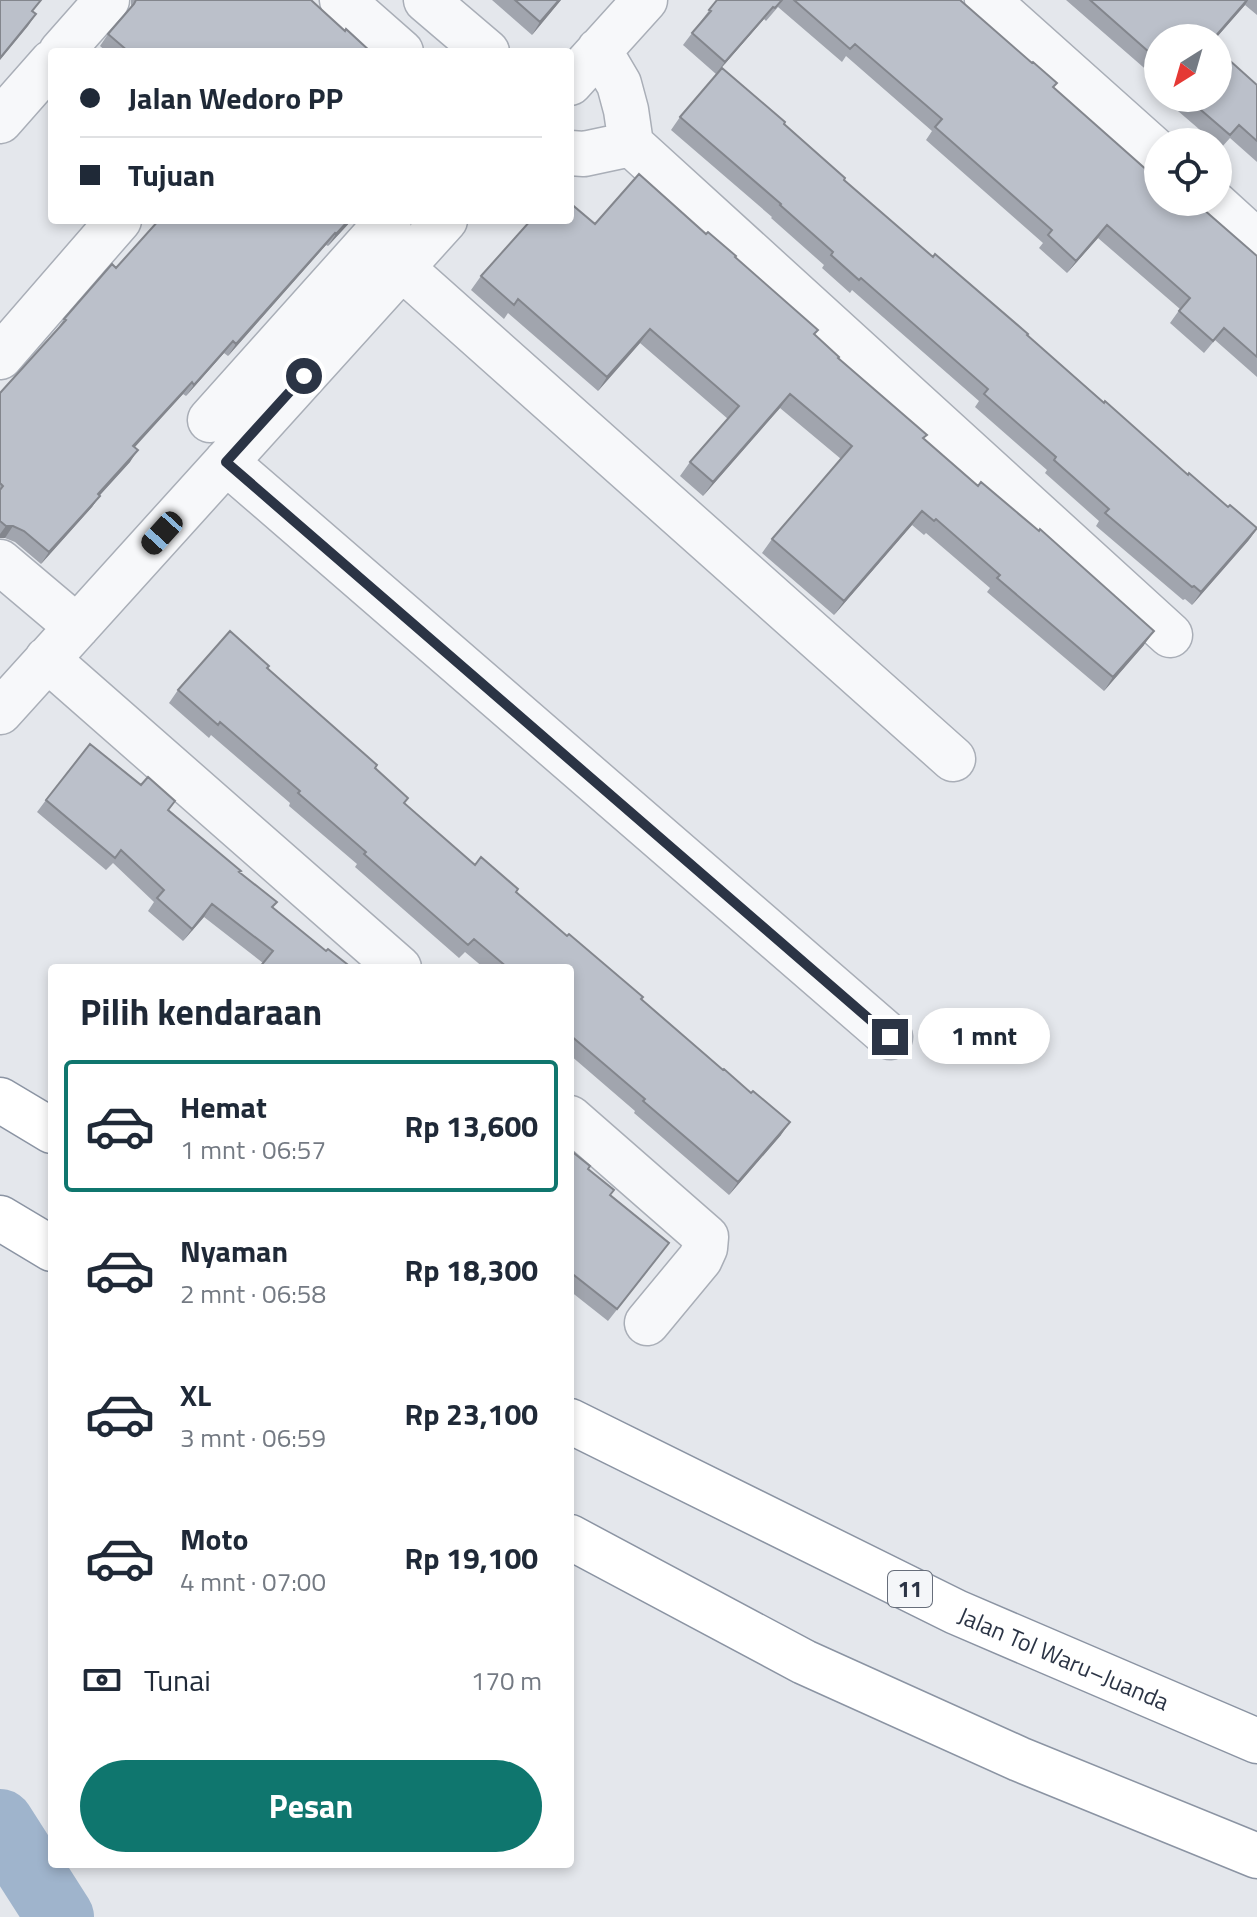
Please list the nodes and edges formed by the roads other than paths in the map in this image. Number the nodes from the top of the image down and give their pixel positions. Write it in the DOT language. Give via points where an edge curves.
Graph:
graph roads {
  1 [pos="107,0"];
  2 [pos="342,0"];
  3 [pos="645,0"];
  4 [pos="987,0"];
  5 [pos="435,25"];
  6 [pos="65,48"];
  7 [pos="396,48"];
  8 [pos="479,48"];
  9 [pos="599,50"];
  10 [pos="48,67"];
  11 [pos="574,78"];
  12 [pos="0,121"];
  13 [pos="1144,140"];
  14 [pos="631,144"];
  15 [pos="574,153"];
  16 [pos="1228,216"];
  17 [pos="116,224"];
  18 [pos="385,224"];
  19 [pos="441,224"];
  20 [pos="1257,242"];
  21 [pos="402,268"];
  22 [pos="0,357"];
  23 [pos="210,420"];
  24 [pos="226,462"];
  25 [pos="0,562"];
  26 [pos="77,627"];
  27 [pos="1170,635"];
  28 [pos="47,659"];
  29 [pos="0,712"];
  30 [pos="953,759"];
  31 [pos="394,964"];
  32 [pos="890,1037"];
  33 [pos="0,1100"];
  34 [pos="574,1122"];
  35 [pos="48,1129"];
  36 [pos="0,1218"];
  37 [pos="48,1247"];
  38 [pos="647,1323"];
  39 [pos="574,1423"];
  40 [pos="574,1539"];
  41 [pos="1257,1741"];
  42 [pos="1257,1856"];
  1 -- 6 [label="street"];
  2 -- 7 [label="street"];
  3 -- 9 [label="street"];
  4 -- 13 [label="street"];
  5 -- 8 [label="street"];
  9 -- 11 [label="street"];
  9 -- 14 [label="street" via="619,84"];
  10 -- 12 [label="street"];
  14 -- 15 [label="street"];
  14 -- 27 [label="street"];
  16 -- 20 [label="street"];
  17 -- 22 [label="street"];
  18 -- 23 [label="street"];
  19 -- 21 [label="street"];
  21 -- 24 [label="street"];
  21 -- 30 [label="street"];
  24 -- 26 [label="street"];
  24 -- 32 [label="street"];
  25 -- 26 [label="street"];
  26 -- 28 [label="street"];
  28 -- 29 [label="street"];
  28 -- 31 [label="street"];
  33 -- 35 [label="highway"];
  34 -- 38 [label="street" via="706,1237 700,1259"];
  36 -- 37 [label="highway"];
  39 -- 41 [label="highway, Jalan Tol Waru–Juanda / 11" via="956,1612"];
  40 -- 42 [label="highway" via="804,1662 1019,1759"];
}
